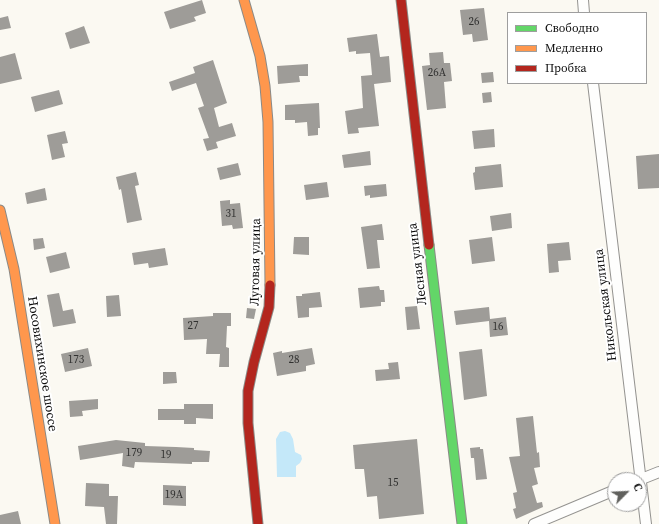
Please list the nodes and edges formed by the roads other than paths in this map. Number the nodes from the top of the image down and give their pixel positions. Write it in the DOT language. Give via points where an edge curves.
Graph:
graph roads {
  1 [pos="244,0"];
  2 [pos="401,0"];
  3 [pos="582,0"];
  4 [pos="584,12"];
  5 [pos="592,84"];
  6 [pos="0,210"];
  7 [pos="639,472"];
  8 [pos="659,472"];
  9 [pos="647,477"];
  10 [pos="607,493"];
  11 [pos="644,512"];
  12 [pos="55,524"];
  13 [pos="258,524"];
  14 [pos="462,524"];
  15 [pos="534,524"];
  16 [pos="646,524"];
  1 -- 13 [label="street, Луговая улица" via="262,64 268,137 271,276 269,307 248,391 248,423"];
  2 -- 14 [label="street, Лесная улица"];
  3 -- 4 [label="street"];
  5 -- 7 [label="street, Никольская улица"];
  6 -- 12 [label="street, Носовихинское шоссе" via="14,269"];
  8 -- 9 [label="street"];
  10 -- 15 [label="street"];
  11 -- 16 [label="street, Никольская улица"];
}
